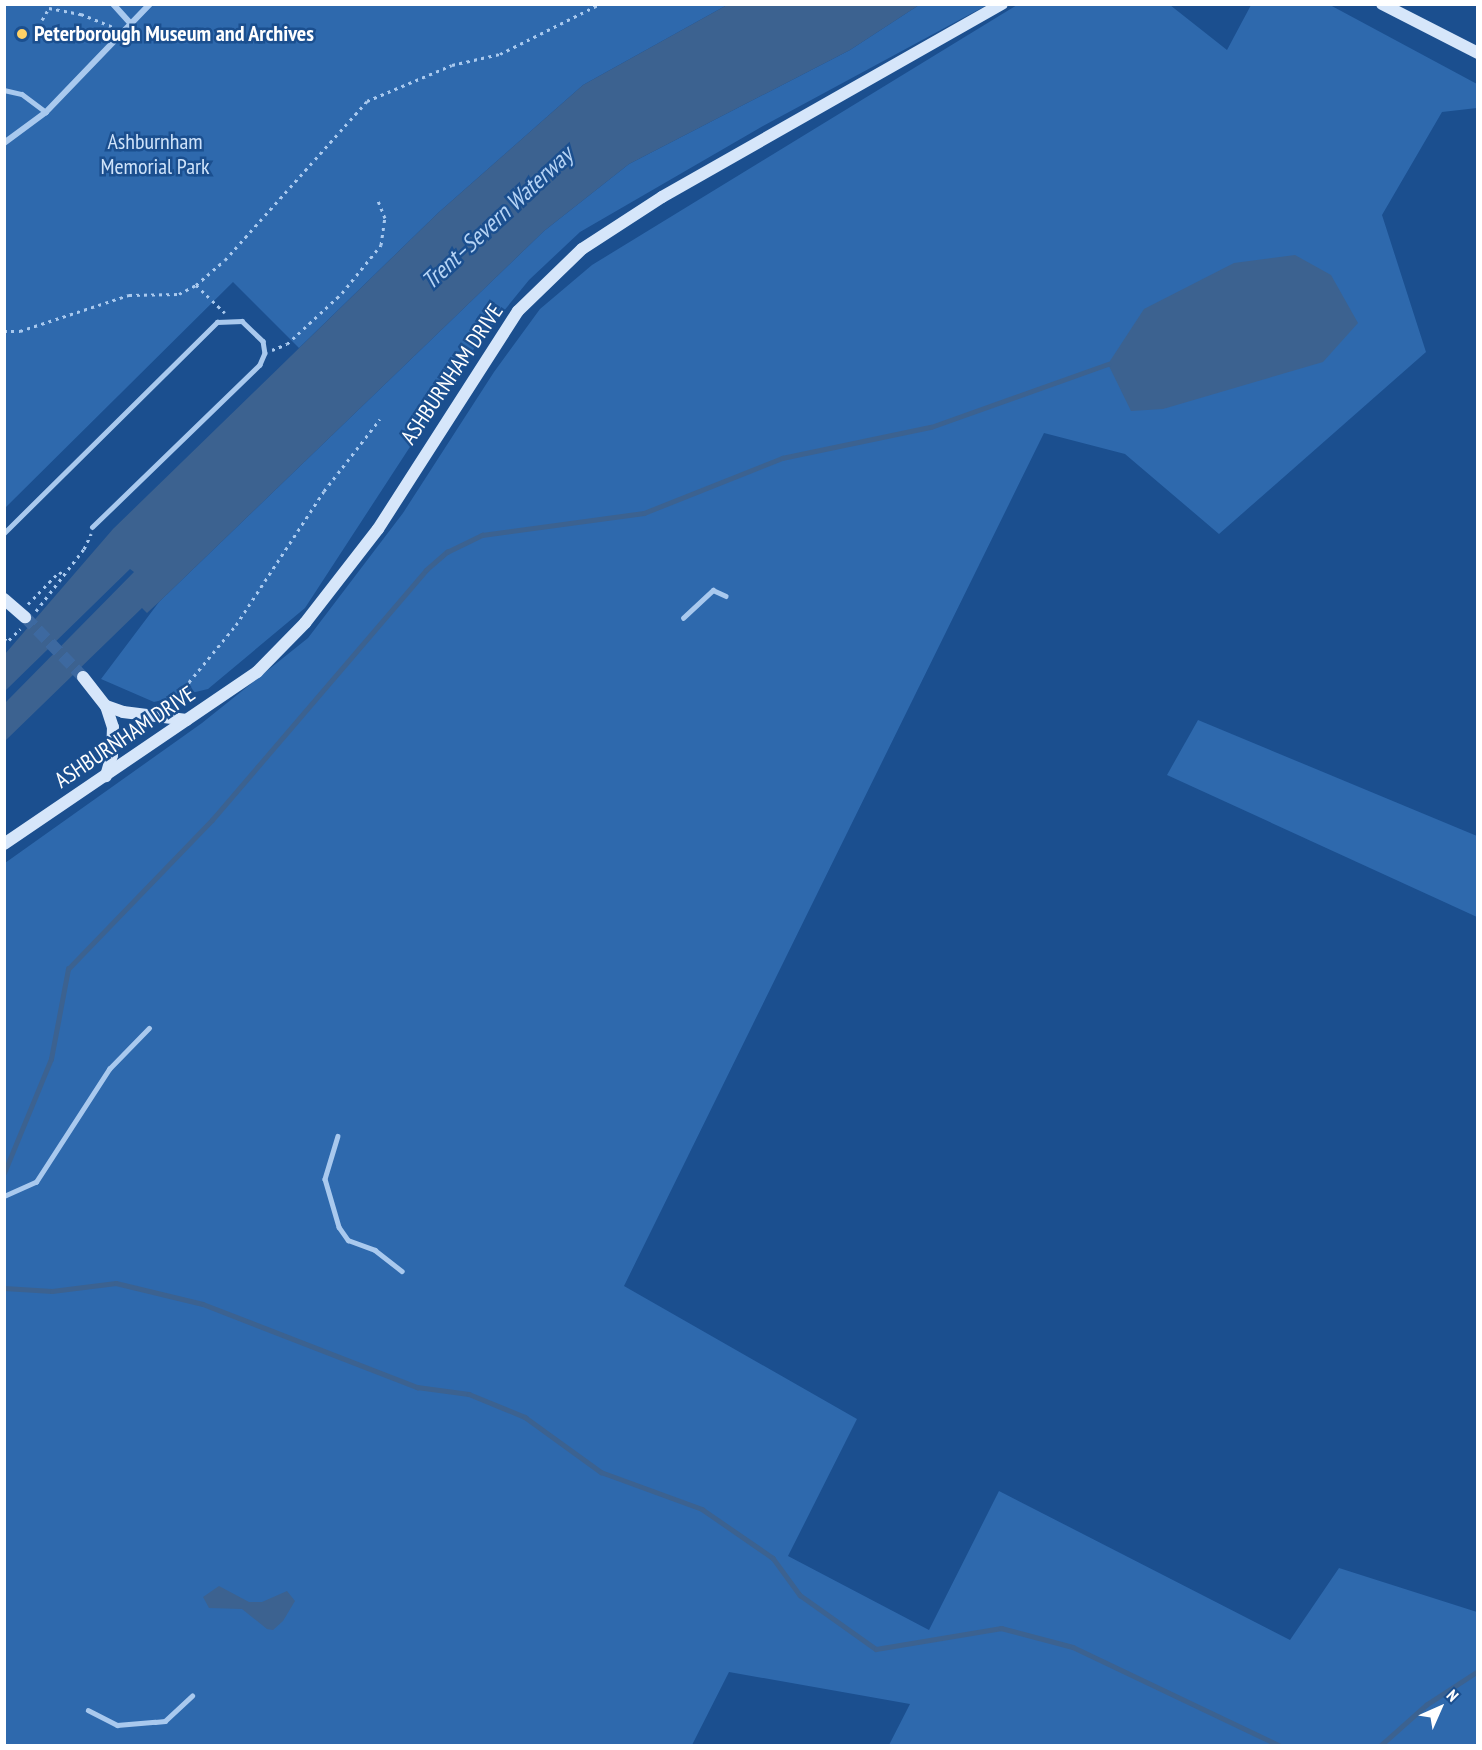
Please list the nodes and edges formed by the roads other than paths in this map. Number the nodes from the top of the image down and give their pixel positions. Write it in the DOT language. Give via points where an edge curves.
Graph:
graph roads {
  1 [pos="113,4"];
  2 [pos="150,4"];
  3 [pos="1002,4"];
  4 [pos="1382,4"];
  5 [pos="132,25"];
  6 [pos="1478,53"];
  7 [pos="4,90"];
  8 [pos="46,112"];
  9 [pos="4,143"];
  10 [pos="93,527"];
  11 [pos="4,533"];
  12 [pos="726,596"];
  13 [pos="4,598"];
  14 [pos="27,615"];
  15 [pos="683,618"];
  16 [pos="83,677"];
  17 [pos="106,706"];
  18 [pos="182,719"];
  19 [pos="106,776"];
  20 [pos="4,844"];
  21 [pos="149,1028"];
  22 [pos="338,1136"];
  23 [pos="4,1196"];
  24 [pos="402,1270"];
  25 [pos="192,1696"];
  26 [pos="88,1710"];
  1 -- 5 [label="street"];
  2 -- 5 [label="street"];
  3 -- 18 [label="street, ASHBURNHAM DRIVE" via="662,197 582,249 518,311 378,529 305,623 257,672"];
  4 -- 6 [label="street"];
  5 -- 8 [label="street"];
  7 -- 8 [label="lane" via="22,94"];
  8 -- 9 [label="street"];
  10 -- 11 [label="lane" via="260,365 265,353 263,341 242,321 231,318 217,322"];
  12 -- 15 [label="lane" via="712,590"];
  13 -- 14 [label="street"];
  16 -- 17 [label="street"];
  17 -- 18 [label="street" via="123,712"];
  17 -- 19 [label="street" via="114,742"];
  18 -- 19 [label="street, ASHBURNHAM DRIVE"];
  19 -- 20 [label="street, ASHBURNHAM DRIVE"];
  21 -- 23 [label="lane" via="109,1069 36,1182"];
  22 -- 24 [label="lane" via="325,1179 339,1227 348,1240 375,1250"];
  25 -- 26 [label="lane" via="165,1720 155,1722 117,1725"];
}
